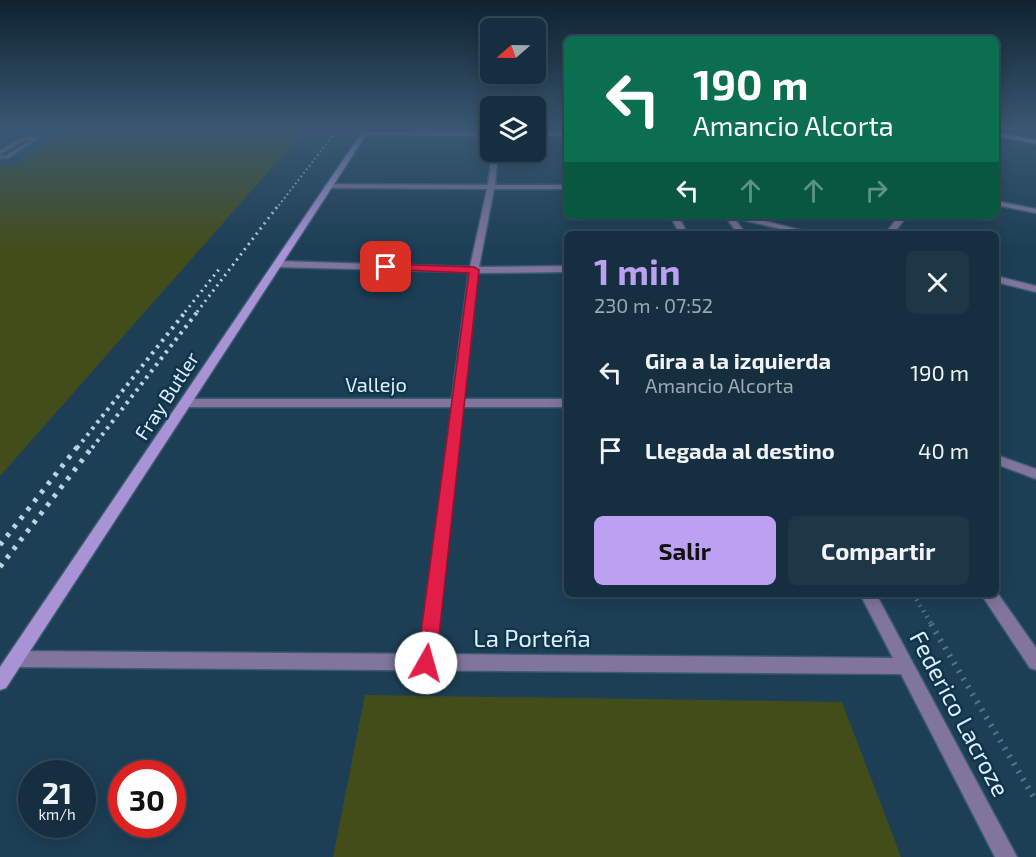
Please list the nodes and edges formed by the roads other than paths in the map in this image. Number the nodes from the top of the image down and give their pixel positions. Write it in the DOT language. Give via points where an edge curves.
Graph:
graph roads {
  1 [pos="339,169"];
  2 [pos="493,169"];
  3 [pos="328,186"];
  4 [pos="491,187"];
  5 [pos="564,187"];
  6 [pos="999,204"];
  7 [pos="1036,211"];
  8 [pos="741,219"];
  9 [pos="901,219"];
  10 [pos="798,231"];
  11 [pos="891,231"];
  12 [pos="276,264"];
  13 [pos="564,269"];
  14 [pos="474,270"];
  15 [pos="999,280"];
  16 [pos="1036,289"];
  17 [pos="186,403"];
  18 [pos="457,403"];
  19 [pos="564,403"];
  20 [pos="999,460"];
  21 [pos="1036,474"];
  22 [pos="870,597"];
  23 [pos="991,597"];
  24 [pos="16,659"];
  25 [pos="1036,662"];
  26 [pos="426,663"];
  27 [pos="905,666"];
  28 [pos="0,682"];
  29 [pos="1006,857"];
  1 -- 3 [label="street, Fray Butler"];
  2 -- 4 [label="street"];
  3 -- 4 [label="street"];
  3 -- 12 [label="street, Fray Butler"];
  4 -- 5 [label="street"];
  4 -- 14 [label="street"];
  6 -- 7 [label="street"];
  8 -- 10 [label="street"];
  9 -- 11 [label="street"];
  12 -- 14 [label="street"];
  12 -- 17 [label="street, Fray Butler"];
  13 -- 14 [label="street"];
  14 -- 18 [label="street"];
  15 -- 16 [label="street"];
  17 -- 18 [label="street, Vallejo"];
  17 -- 24 [label="street, Fray Butler"];
  18 -- 19 [label="street, Vallejo"];
  18 -- 26 [label="street"];
  20 -- 21 [label="street"];
  22 -- 27 [label="street, Federico Lacroze"];
  23 -- 25 [label="street"];
  24 -- 26 [label="street, La Porteña"];
  24 -- 28 [label="street, Fray Butler"];
  26 -- 27 [label="street, La Porteña"];
  27 -- 29 [label="street, Federico Lacroze"];
}
